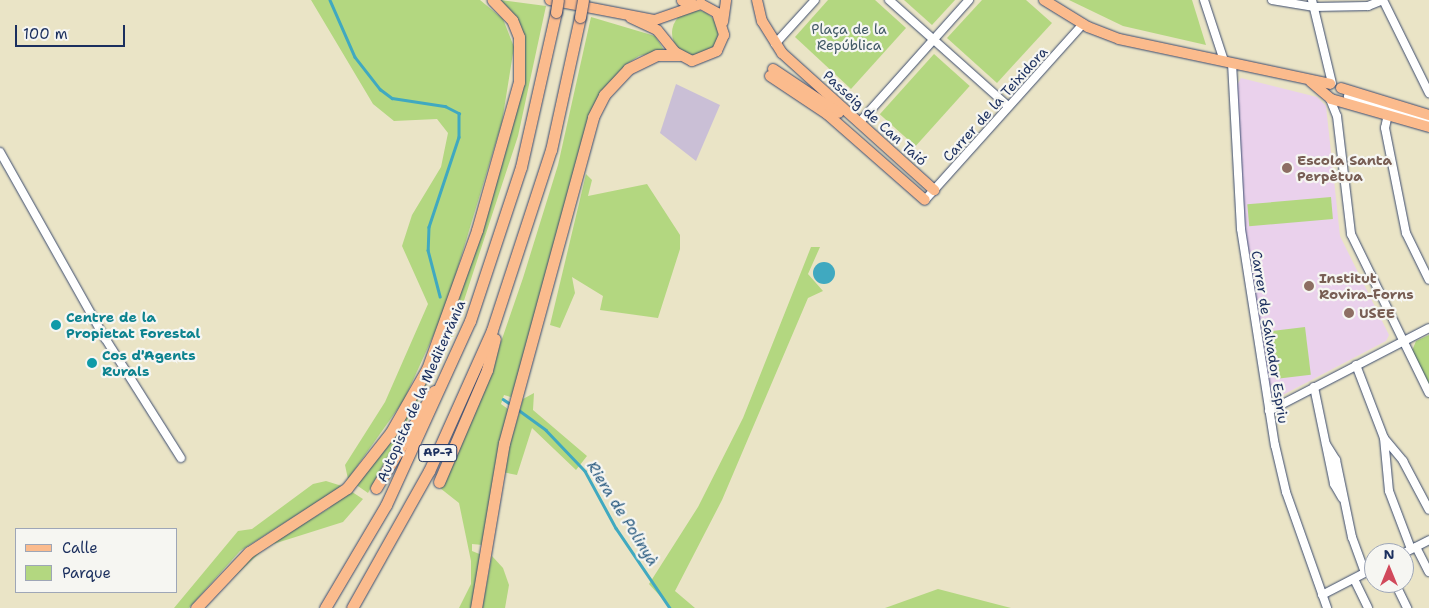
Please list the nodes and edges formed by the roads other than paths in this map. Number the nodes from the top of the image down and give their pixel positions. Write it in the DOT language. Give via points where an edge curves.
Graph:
graph roads {
  1 [pos="493,0"];
  2 [pos="550,0"];
  3 [pos="582,0"];
  4 [pos="718,0"];
  5 [pos="726,0"];
  6 [pos="757,0"];
  7 [pos="815,0"];
  8 [pos="889,0"];
  9 [pos="969,0"];
  10 [pos="1044,0"];
  11 [pos="1204,0"];
  12 [pos="1272,0"];
  13 [pos="1383,0"];
  14 [pos="687,2"];
  15 [pos="1313,4"];
  16 [pos="706,5"];
  17 [pos="557,6"];
  18 [pos="675,13"];
  19 [pos="631,18"];
  20 [pos="723,22"];
  21 [pos="1083,24"];
  22 [pos="667,40"];
  23 [pos="933,40"];
  24 [pos="775,44"];
  25 [pos="678,55"];
  26 [pos="1228,62"];
  27 [pos="1428,88"];
  28 [pos="1337,93"];
  29 [pos="1008,106"];
  30 [pos="1338,114"];
  31 [pos="1388,114"];
  32 [pos="1429,115"];
  33 [pos="1429,122"];
  34 [pos="859,123"];
  35 [pos="1429,127"];
  36 [pos="0,152"];
  37 [pos="930,187"];
  38 [pos="925,200"];
  39 [pos="1429,280"];
  40 [pos="507,289"];
  41 [pos="1429,328"];
  42 [pos="1404,341"];
  43 [pos="456,356"];
  44 [pos="1356,365"];
  45 [pos="1314,387"];
  46 [pos="1429,393"];
  47 [pos="1269,411"];
  48 [pos="1384,438"];
  49 [pos="182,458"];
  50 [pos="439,482"];
  51 [pos="376,488"];
  52 [pos="1429,510"];
  53 [pos="1429,540"];
  54 [pos="1407,543"];
  55 [pos="1414,548"];
  56 [pos="1414,555"];
  57 [pos="1364,569"];
  58 [pos="1429,572"];
  59 [pos="1364,574"];
  60 [pos="1354,579"];
  61 [pos="1400,593"];
  62 [pos="1322,595"];
  63 [pos="196,608"];
  64 [pos="325,608"];
  65 [pos="352,608"];
  66 [pos="476,608"];
  67 [pos="1327,608"];
  68 [pos="1368,608"];
  69 [pos="1407,608"];
  1 -- 63 [label="highway" via="516,29 520,59 495,170 433,356 392,432 350,485 250,552"];
  2 -- 19 [label="main road"];
  3 -- 40 [label="highway, AP-7, bridge" via="551,150"];
  4 -- 16 [label="main road"];
  5 -- 20 [label="main road"];
  6 -- 24 [label="main road, Passeig de Can Taió"];
  7 -- 24 [label="street"];
  8 -- 23 [label="street"];
  9 -- 23 [label="street"];
  10 -- 21 [label="main road"];
  11 -- 26 [label="street, Carrer de Salvador Espriu"];
  12 -- 15 [label="street"];
  13 -- 15 [label="street" via="1368,6"];
  13 -- 27 [label="street"];
  14 -- 16 [label="main road"];
  14 -- 18 [label="main road"];
  15 -- 28 [label="street"];
  16 -- 20 [label="main road"];
  17 -- 43 [label="highway, Autopista de la Mediterrània / AP-7" via="521,167"];
  18 -- 19 [label="main road" via="655,20"];
  18 -- 22 [label="main road"];
  19 -- 22 [label="main road"];
  20 -- 25 [label="main road" via="722,44 710,57 692,61"];
  21 -- 26 [label="main road" via="1119,39"];
  21 -- 29 [label="street, Carrer de la Teixidora"];
  22 -- 25 [label="main road"];
  23 -- 29 [label="street"];
  23 -- 34 [label="street"];
  24 -- 34 [label="main road, Passeig de Can Taió"];
  25 -- 66 [label="highway" via="661,54 636,63 611,86 598,106 510,420"];
  26 -- 28 [label="main road" via="1311,82"];
  26 -- 47 [label="street, Carrer de Salvador Espriu" via="1241,229"];
  28 -- 30 [label="street"];
  28 -- 30 [label="street"];
  28 -- 31 [label="main road"];
  28 -- 32 [label="main road"];
  28 -- 33 [label="street"];
  29 -- 37 [label="street, Carrer de la Teixidora"];
  30 -- 42 [label="street" via="1351,234"];
  31 -- 35 [label="main road"];
  31 -- 39 [label="street" via="1385,128 1406,233"];
  34 -- 37 [label="main road, Passeig de Can Taió"];
  36 -- 49 [label="street" via="105,338"];
  37 -- 38 [label="street, Carrer de la Teixidora"];
  37 -- 38 [label="main road, Passeig de Can Taió" via="844,116 772,72 827,114"];
  40 -- 50 [label="highway" via="487,370"];
  40 -- 65 [label="highway, AP-7" via="442,446"];
  41 -- 42 [label="street"];
  42 -- 44 [label="street"];
  42 -- 46 [label="street"];
  43 -- 51 [label="highway"];
  43 -- 64 [label="highway, Autopista de la Mediterrània / AP-7" via="386,505"];
  44 -- 45 [label="street"];
  44 -- 48 [label="street"];
  45 -- 47 [label="street"];
  45 -- 57 [label="street" via="1334,484 1345,502"];
  47 -- 62 [label="street, Carrer de Salvador Espriu" via="1286,492"];
  48 -- 52 [label="street" via="1403,461"];
  48 -- 54 [label="street" via="1389,492"];
  53 -- 55 [label="street"];
  56 -- 58 [label="street"];
  59 -- 60 [label="street"];
  60 -- 62 [label="street"];
  60 -- 68 [label="street"];
  61 -- 69 [label="street"];
  62 -- 67 [label="street, Carrer de Salvador Espriu"];
}
